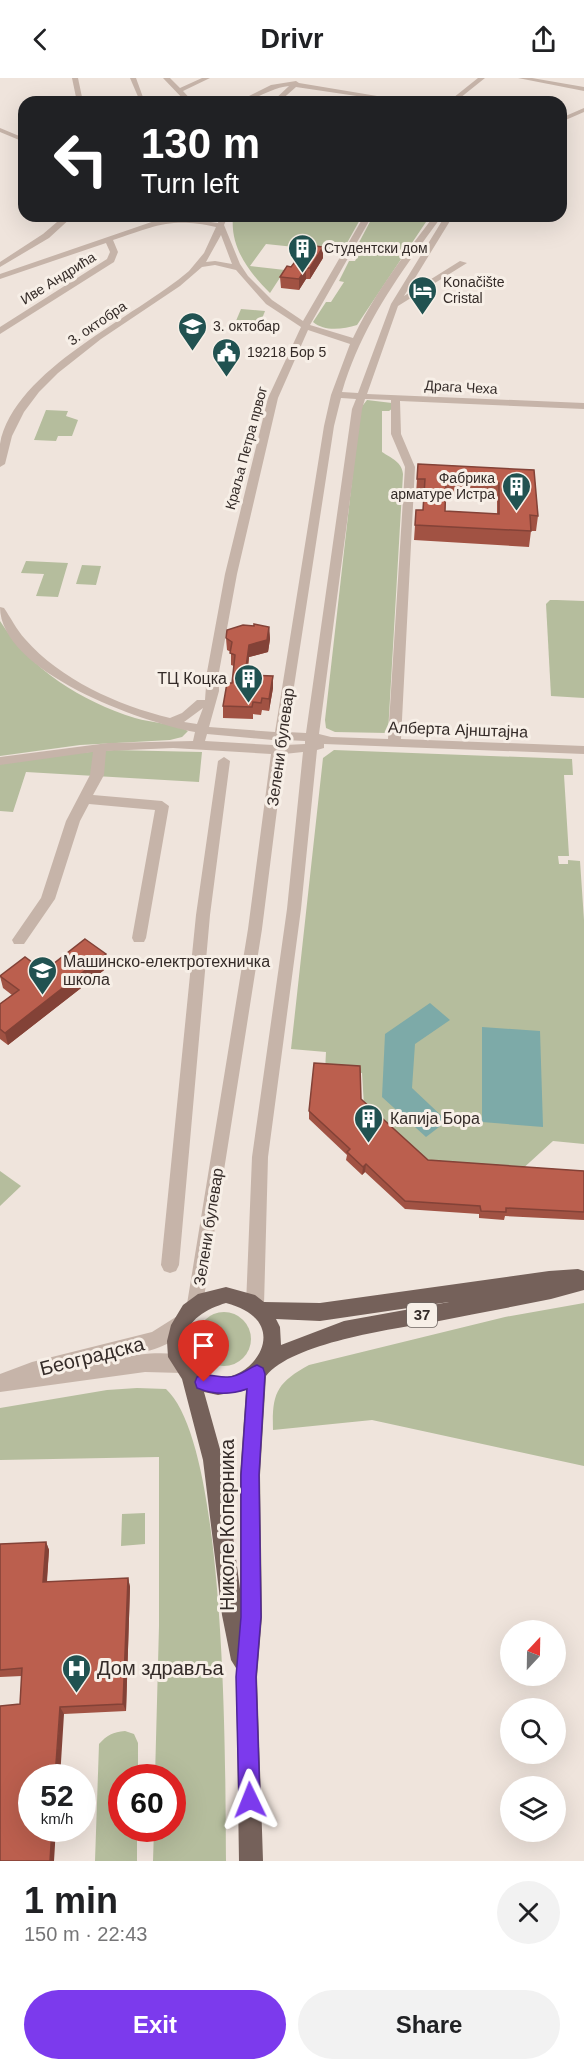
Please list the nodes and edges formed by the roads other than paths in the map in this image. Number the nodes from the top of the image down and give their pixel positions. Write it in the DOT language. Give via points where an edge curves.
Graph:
graph roads {
  1 [pos="75,78"];
  2 [pos="133,78"];
  3 [pos="166,78"];
  4 [pos="207,78"];
  5 [pos="300,78"];
  6 [pos="482,78"];
  7 [pos="521,78"];
  8 [pos="294,85"];
  9 [pos="584,89"];
  10 [pos="180,91"];
  11 [pos="79,96"];
  12 [pos="141,96"];
  13 [pos="185,96"];
  14 [pos="252,96"];
  15 [pos="282,96"];
  16 [pos="359,96"];
  17 [pos="462,96"];
  18 [pos="584,110"];
  19 [pos="567,117"];
  20 [pos="0,130"];
  21 [pos="18,138"];
  22 [pos="64,222"];
  23 [pos="160,222"];
  24 [pos="203,222"];
  25 [pos="222,222"];
  26 [pos="365,222"];
  27 [pos="433,222"];
  28 [pos="445,222"];
  29 [pos="221,226"];
  30 [pos="109,240"];
  31 [pos="17,254"];
  32 [pos="41,263"];
  33 [pos="463,263"];
  34 [pos="0,265"];
  35 [pos="199,265"];
  36 [pos="238,268"];
  37 [pos="0,277"];
  38 [pos="407,284"];
  39 [pos="427,287"];
  40 [pos="395,304"];
  41 [pos="314,311"];
  42 [pos="286,313"];
  43 [pos="306,326"];
  44 [pos="364,326"];
  45 [pos="0,331"];
  46 [pos="327,331"];
  47 [pos="355,343"];
  48 [pos="336,395"];
  49 [pos="360,397"];
  50 [pos="396,398"];
  51 [pos="584,406"];
  52 [pos="0,464"];
  53 [pos="0,610"];
  54 [pos="213,672"];
  55 [pos="201,703"];
  56 [pos="285,709"];
  57 [pos="173,722"];
  58 [pos="201,727"];
  59 [pos="245,741"];
  60 [pos="279,742"];
  61 [pos="311,742"];
  62 [pos="394,743"];
  63 [pos="198,745"];
  64 [pos="100,748"];
  65 [pos="584,750"];
  66 [pos="0,761"];
  67 [pos="224,761"];
  68 [pos="275,767"];
  69 [pos="83,799"];
  70 [pos="139,938"];
  71 [pos="20,940"];
  72 [pos="170,1265"];
  73 [pos="584,1277"];
  74 [pos="584,1282"];
  75 [pos="196,1304"];
  76 [pos="258,1307"];
  77 [pos="179,1324"];
  78 [pos="186,1369"];
  79 [pos="261,1369"];
  80 [pos="1,1384"];
  81 [pos="246,1677"];
  82 [pos="251,1861"];
  1 -- 11 [label="street"];
  2 -- 12 [label="street"];
  3 -- 10 [label="street"];
  4 -- 10 [label="street"];
  5 -- 8 [label="street"];
  6 -- 17 [label="street"];
  7 -- 9 [label="street"];
  8 -- 14 [label="street" via="273,86"];
  8 -- 15 [label="street"];
  8 -- 16 [label="street"];
  10 -- 13 [label="street"];
  18 -- 19 [label="street"];
  20 -- 21 [label="street"];
  22 -- 31 [label="street"];
  23 -- 30 [label="street"];
  24 -- 29 [label="street"];
  25 -- 29 [label="street, 3. октобра"];
  26 -- 41 [label="street, Краља Петра првог"];
  27 -- 44 [label="street, Зелени булевар" via="404,260"];
  28 -- 38 [label="street, Зелени булевар"];
  29 -- 35 [label="street, 3. октобра"];
  29 -- 36 [label="street"];
  30 -- 32 [label="street"];
  30 -- 45 [label="street, Иве Андрића" via="114,252 111,260"];
  31 -- 32 [label="street" via="26,261"];
  31 -- 34 [label="street"];
  32 -- 37 [label="street"];
  33 -- 39 [label="street"];
  35 -- 36 [label="street" via="215,263"];
  35 -- 52 [label="street, 3. октобра" via="180,283 47,375 20,409"];
  36 -- 42 [label="street" via="254,288"];
  38 -- 39 [label="street"];
  38 -- 40 [label="street, Зелени булевар"];
  39 -- 40 [label="street"];
  40 -- 49 [label="street, Зелени булевар"];
  41 -- 42 [label="street"];
  41 -- 43 [label="street, Краља Петра првог"];
  42 -- 43 [label="street"];
  43 -- 46 [label="street"];
  43 -- 54 [label="street, Краља Петра првог" via="265,425"];
  44 -- 46 [label="street"];
  44 -- 47 [label="street, Зелени булевар"];
  46 -- 47 [label="street"];
  47 -- 48 [label="street, Зелени булевар"];
  48 -- 49 [label="street, Драга Чеха"];
  48 -- 56 [label="street, Зелени булевар"];
  49 -- 50 [label="street, Драга Чеха"];
  49 -- 61 [label="street, Зелени булевар"];
  50 -- 51 [label="street, Драга Чеха"];
  50 -- 62 [label="street" via="394,435 410,467"];
  53 -- 57 [label="street" via="21,643 71,682 118,706"];
  54 -- 55 [label="street, Краља Петра првог" via="207,678"];
  54 -- 58 [label="street, Краља Петра првог" via="208,714"];
  55 -- 57 [label="street"];
  55 -- 58 [label="street, Краља Петра првог" via="197,720"];
  56 -- 59 [label="street"];
  56 -- 60 [label="street, Зелени булевар"];
  57 -- 58 [label="street"];
  58 -- 59 [label="street"];
  58 -- 63 [label="street, Краља Петра првог"];
  59 -- 60 [label="street"];
  59 -- 63 [label="street"];
  59 -- 68 [label="street"];
  60 -- 61 [label="street"];
  60 -- 68 [label="street, Зелени булевар"];
  61 -- 62 [label="street, Алберта Ајнштајна"];
  61 -- 76 [label="street, Зелени булевар" via="294,909 260,1157"];
  62 -- 65 [label="street, Алберта Ајнштајна"];
  63 -- 64 [label="street"];
  64 -- 66 [label="street"];
  64 -- 69 [label="street" via="98,775"];
  67 -- 72 [label="street" via="202,924"];
  68 -- 75 [label="street, Зелени булевар" via="255,929"];
  69 -- 70 [label="street" via="162,806"];
  69 -- 71 [label="street" via="48,899"];
  73 -- 76 [label="main road, 37" via="320,1312"];
  74 -- 79 [label="main road, 37" via="551,1292 344,1330 297,1346"];
  75 -- 76 [label="main road, 37" via="226,1295"];
  75 -- 77 [label="main road"];
  76 -- 79 [label="main road" via="268,1320 273,1339"];
  77 -- 78 [label="main road" via="176,1344"];
  77 -- 80 [label="street, Београдска" via="156,1340 32,1371"];
  78 -- 79 [label="main road, 37" via="204,1382 219,1386 243,1382"];
  78 -- 80 [label="street, Београдска" via="136,1364"];
  78 -- 81 [label="main road, Николе Коперника" via="213,1460 233,1616"];
  79 -- 81 [label="main road, Николе Коперника" via="250,1475 251,1617"];
  81 -- 82 [label="main road, Николе Коперника"];
}
